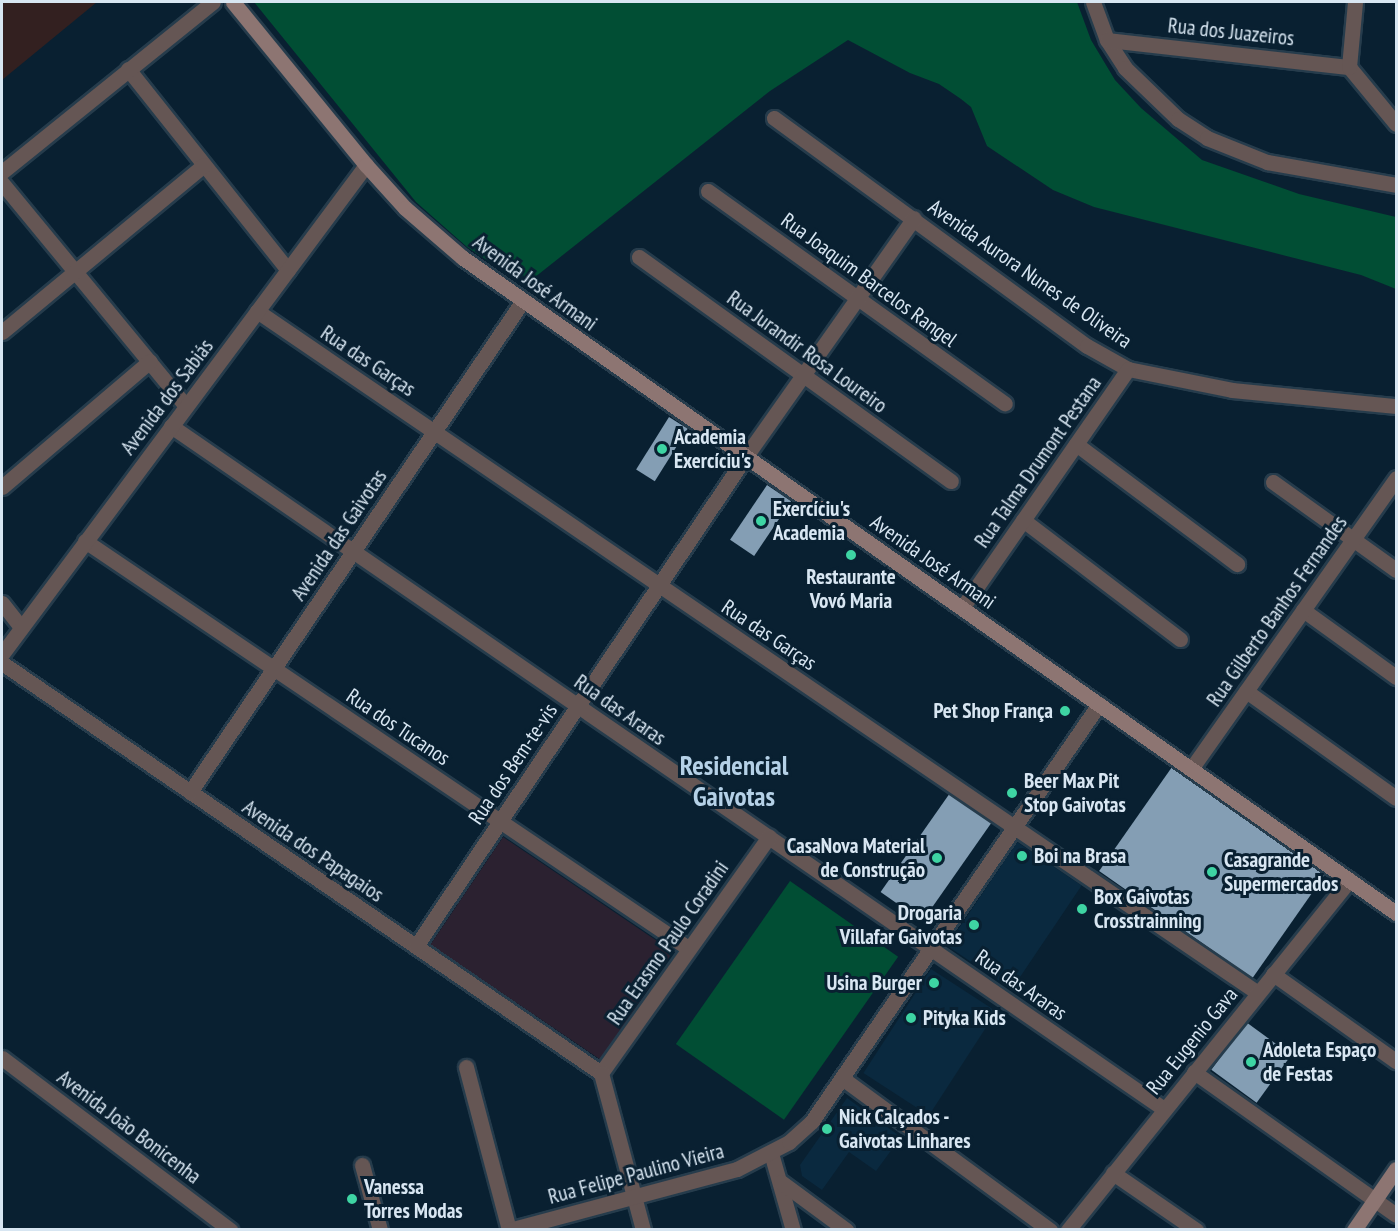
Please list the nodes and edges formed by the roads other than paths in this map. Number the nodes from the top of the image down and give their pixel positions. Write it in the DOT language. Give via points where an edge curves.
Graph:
graph roads {
  1 [pos="213,2"];
  2 [pos="233,2"];
  3 [pos="1093,2"];
  4 [pos="1355,2"];
  5 [pos="1107,40"];
  6 [pos="1349,67"];
  7 [pos="128,69"];
  8 [pos="774,118"];
  9 [pos="1396,124"];
  10 [pos="204,165"];
  11 [pos="366,165"];
  12 [pos="2,172"];
  13 [pos="2,183"];
  14 [pos="1396,185"];
  15 [pos="708,191"];
  16 [pos="914,218"];
  17 [pos="639,257"];
  18 [pos="288,270"];
  19 [pos="76,271"];
  20 [pos="858,298"];
  21 [pos="522,302"];
  22 [pos="257,311"];
  23 [pos="2,332"];
  24 [pos="150,361"];
  25 [pos="1128,369"];
  26 [pos="803,375"];
  27 [pos="1005,404"];
  28 [pos="186,406"];
  29 [pos="1396,406"];
  30 [pos="171,426"];
  31 [pos="434,432"];
  32 [pos="1076,444"];
  33 [pos="746,456"];
  34 [pos="1396,478"];
  35 [pos="951,481"];
  36 [pos="1273,482"];
  37 [pos="2,487"];
  38 [pos="1023,520"];
  39 [pos="1353,539"];
  40 [pos="85,541"];
  41 [pos="353,551"];
  42 [pos="1237,564"];
  43 [pos="1396,570"];
  44 [pos="659,585"];
  45 [pos="2,603"];
  46 [pos="962,608"];
  47 [pos="1303,610"];
  48 [pos="21,627"];
  49 [pos="1180,639"];
  50 [pos="2,654"];
  51 [pos="2,663"];
  52 [pos="274,668"];
  53 [pos="1396,677"];
  54 [pos="1246,691"];
  55 [pos="1099,704"];
  56 [pos="578,706"];
  57 [pos="1191,769"];
  58 [pos="190,792"];
  59 [pos="1396,798"];
  60 [pos="500,821"];
  61 [pos="1014,827"];
  62 [pos="769,837"];
  63 [pos="1349,880"];
  64 [pos="1396,913"];
  65 [pos="416,946"];
  66 [pos="688,948"];
  67 [pos="931,949"];
  68 [pos="1273,974"];
  69 [pos="1258,993"];
  70 [pos="2,1058"];
  71 [pos="1396,1061"];
  72 [pos="466,1067"];
  73 [pos="1194,1072"];
  74 [pos="601,1073"];
  75 [pos="842,1078"];
  76 [pos="1164,1109"];
  77 [pos="771,1153"];
  78 [pos="362,1165"];
  79 [pos="1396,1169"];
  80 [pos="1113,1173"];
  81 [pos="781,1182"];
  82 [pos="634,1196"];
  83 [pos="1375,1200"];
  84 [pos="1396,1215"];
  85 [pos="231,1230"];
  86 [pos="380,1230"];
  87 [pos="509,1230"];
  88 [pos="642,1230"];
  89 [pos="793,1230"];
  90 [pos="846,1230"];
  91 [pos="1050,1230"];
  92 [pos="1068,1230"];
  93 [pos="1196,1230"];
  94 [pos="1354,1230"];
  1 -- 7 [label="street"];
  2 -- 11 [label="main road, Avenida José Armani"];
  3 -- 5 [label="street"];
  4 -- 6 [label="street"];
  5 -- 6 [label="street, Rua dos Juazeiros"];
  5 -- 14 [label="street" via="1146,92 1207,138 1267,162"];
  6 -- 9 [label="street"];
  7 -- 10 [label="street"];
  7 -- 12 [label="street"];
  8 -- 16 [label="street, Avenida Aurora Nunes de Oliveira"];
  10 -- 18 [label="street"];
  10 -- 19 [label="street"];
  11 -- 18 [label="street, Avenida dos Sabiás"];
  11 -- 21 [label="main road, Avenida José Armani" via="436,237"];
  13 -- 19 [label="street"];
  15 -- 20 [label="street, Rua Joaquim Barcelos Rangel"];
  16 -- 20 [label="street, Rua dos Bem-te-vis"];
  16 -- 25 [label="street, Avenida Aurora Nunes de Oliveira" via="1088,346"];
  17 -- 26 [label="street, Rua Jurandir Rosa Loureiro"];
  18 -- 22 [label="street, Avenida dos Sabiás"];
  19 -- 23 [label="street"];
  19 -- 24 [label="street"];
  20 -- 26 [label="street, Rua dos Bem-te-vis"];
  20 -- 27 [label="street, Rua Joaquim Barcelos Rangel"];
  21 -- 31 [label="street, Avenida das Gaivotas"];
  21 -- 33 [label="main road, Avenida José Armani"];
  22 -- 28 [label="street, Avenida dos Sabiás"];
  22 -- 31 [label="street, Rua das Garças"];
  24 -- 28 [label="street"];
  24 -- 37 [label="street"];
  25 -- 29 [label="street, Avenida Aurora Nunes de Oliveira" via="1232,390"];
  25 -- 32 [label="street, Rua Talma Drumont Pestana"];
  26 -- 33 [label="street, Rua dos Bem-te-vis"];
  26 -- 35 [label="street, Rua Jurandir Rosa Loureiro"];
  28 -- 30 [label="street, Avenida dos Sabiás"];
  30 -- 40 [label="street, Avenida dos Sabiás"];
  30 -- 41 [label="street, Rua das Araras"];
  31 -- 41 [label="street, Avenida das Gaivotas"];
  31 -- 44 [label="street, Rua das Garças"];
  32 -- 38 [label="street, Rua Talma Drumont Pestana"];
  32 -- 42 [label="street"];
  33 -- 44 [label="street, Rua dos Bem-te-vis"];
  33 -- 46 [label="main road, Avenida José Armani"];
  34 -- 39 [label="street, Rua Gilberto Banhos Fernandes"];
  36 -- 39 [label="street"];
  38 -- 46 [label="street, Rua Talma Drumont Pestana"];
  38 -- 49 [label="street"];
  39 -- 43 [label="street"];
  39 -- 47 [label="street, Rua Gilberto Banhos Fernandes"];
  40 -- 48 [label="street, Avenida dos Sabiás"];
  40 -- 52 [label="street, Rua dos Tucanos"];
  41 -- 52 [label="street, Avenida das Gaivotas"];
  41 -- 56 [label="street, Rua das Araras"];
  44 -- 56 [label="street, Rua dos Bem-te-vis"];
  44 -- 61 [label="street, Rua das Garças"];
  45 -- 48 [label="street"];
  46 -- 55 [label="main road, Avenida José Armani"];
  47 -- 53 [label="street"];
  47 -- 54 [label="street, Rua Gilberto Banhos Fernandes"];
  48 -- 50 [label="street, Avenida dos Sabiás"];
  51 -- 58 [label="street, Avenida dos Papagaios"];
  52 -- 58 [label="street, Avenida das Gaivotas"];
  52 -- 60 [label="street, Rua dos Tucanos"];
  54 -- 57 [label="street, Rua Gilberto Banhos Fernandes"];
  54 -- 59 [label="street"];
  55 -- 57 [label="main road, Avenida José Armani"];
  55 -- 61 [label="street, Rua Felipe Paulino Vieira"];
  56 -- 60 [label="street, Rua dos Bem-te-vis"];
  56 -- 62 [label="street, Rua das Araras"];
  57 -- 63 [label="main road, Avenida José Armani"];
  58 -- 65 [label="street, Avenida dos Papagaios"];
  60 -- 65 [label="street, Rua dos Bem-te-vis"];
  60 -- 66 [label="street, Rua dos Tucanos"];
  61 -- 67 [label="street, Rua Felipe Paulino Vieira"];
  61 -- 69 [label="street, Rua das Garças"];
  62 -- 66 [label="street, Rua Erasmo Paulo Coradini"];
  62 -- 67 [label="street, Rua das Araras"];
  63 -- 64 [label="main road, Avenida José Armani"];
  63 -- 68 [label="street, Rua Eugenio Gava"];
  65 -- 74 [label="street, Avenida dos Papagaios"];
  66 -- 74 [label="street, Rua Erasmo Paulo Coradini"];
  67 -- 75 [label="street, Rua Felipe Paulino Vieira"];
  67 -- 76 [label="street, Rua das Araras"];
  68 -- 69 [label="street, Rua Eugenio Gava"];
  68 -- 71 [label="street"];
  69 -- 73 [label="street, Rua Eugenio Gava"];
  70 -- 85 [label="street, Avenida João Bonicenha"];
  72 -- 87 [label="street"];
  73 -- 76 [label="street, Rua Eugenio Gava"];
  73 -- 83 [label="street"];
  74 -- 82 [label="street"];
  75 -- 77 [label="street, Rua Felipe Paulino Vieira" via="812,1121"];
  75 -- 91 [label="street"];
  76 -- 80 [label="street, Rua Eugenio Gava"];
  77 -- 81 [label="street"];
  77 -- 82 [label="street, Rua Felipe Paulino Vieira" via="737,1169"];
  78 -- 86 [label="street"];
  79 -- 83 [label="main road"];
  80 -- 92 [label="street, Rua Eugenio Gava"];
  80 -- 93 [label="street"];
  81 -- 89 [label="street"];
  81 -- 90 [label="street"];
  82 -- 87 [label="street, Rua Felipe Paulino Vieira"];
  82 -- 88 [label="street"];
  83 -- 84 [label="street"];
  83 -- 94 [label="main road"];
}
